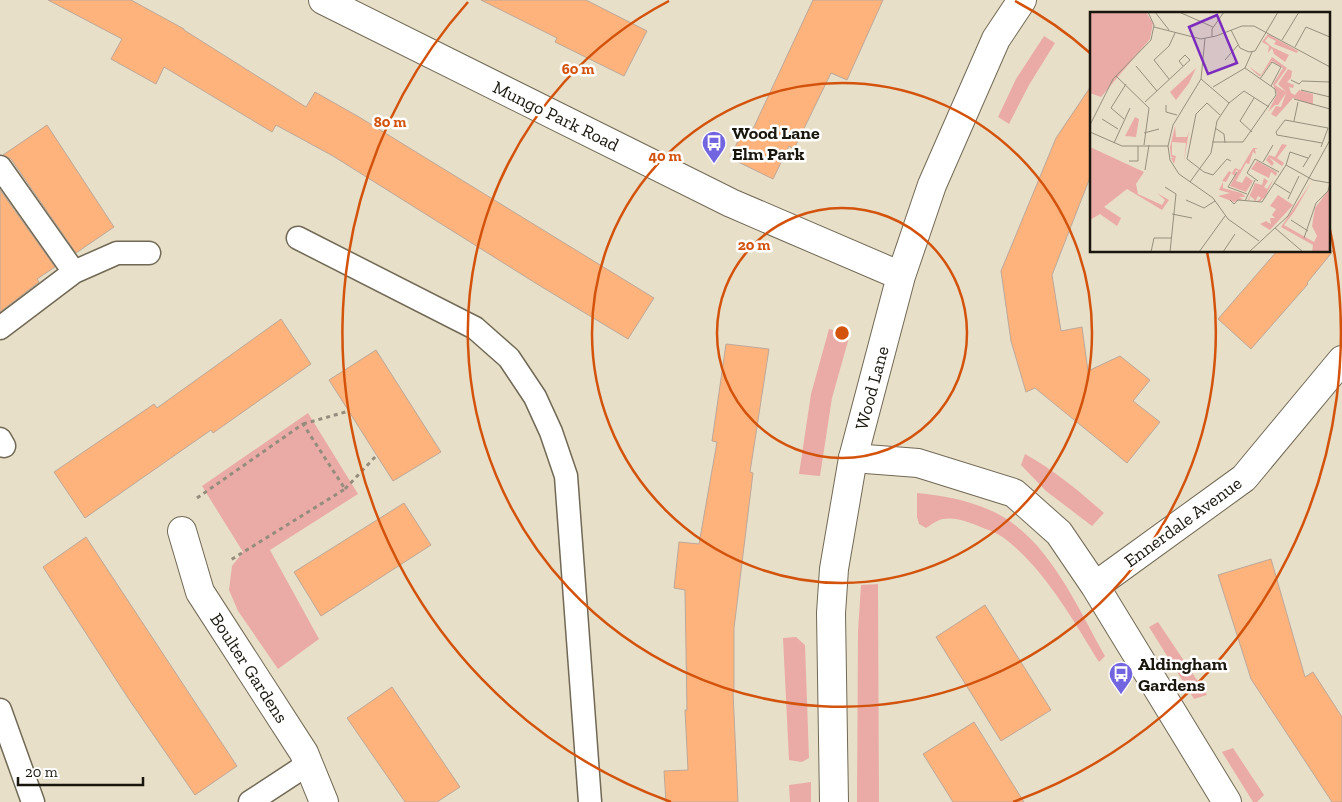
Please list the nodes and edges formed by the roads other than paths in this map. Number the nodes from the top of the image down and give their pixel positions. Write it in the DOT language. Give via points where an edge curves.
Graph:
graph roads {
  1 [pos="323,0"];
  2 [pos="1022,0"];
  3 [pos="0,167"];
  4 [pos="298,238"];
  5 [pos="148,253"];
  6 [pos="74,272"];
  7 [pos="901,276"];
  8 [pos="0,328"];
  9 [pos="1342,360"];
  10 [pos="853,458"];
  11 [pos="182,531"];
  12 [pos="1096,586"];
  13 [pos="0,710"];
  14 [pos="308,764"];
  15 [pos="34,802"];
  16 [pos="250,802"];
  17 [pos="324,802"];
  18 [pos="590,802"];
  19 [pos="834,802"];
  20 [pos="1227,802"];
  1 -- 7 [label="street, Mungo Park Road" via="731,203"];
  2 -- 7 [label="street, Wood Lane" via="996,39 932,185"];
  3 -- 6 [label="lane"];
  4 -- 18 [label="lane" via="476,328 509,358 535,397 566,476"];
  5 -- 6 [label="lane" via="117,253"];
  6 -- 8 [label="lane"];
  7 -- 10 [label="street, Wood Lane"];
  9 -- 12 [label="street, Ennerdale Avenue" via="1244,478"];
  10 -- 12 [label="street" via="918,463 1014,493 1059,533"];
  10 -- 19 [label="street, Wood Lane" via="834,569 831,613"];
  11 -- 14 [label="street, Boulter Gardens" via="200,592"];
  12 -- 20 [label="street"];
  13 -- 15 [label="lane"];
  14 -- 16 [label="lane"];
  14 -- 17 [label="street, Boulter Gardens"];
}
